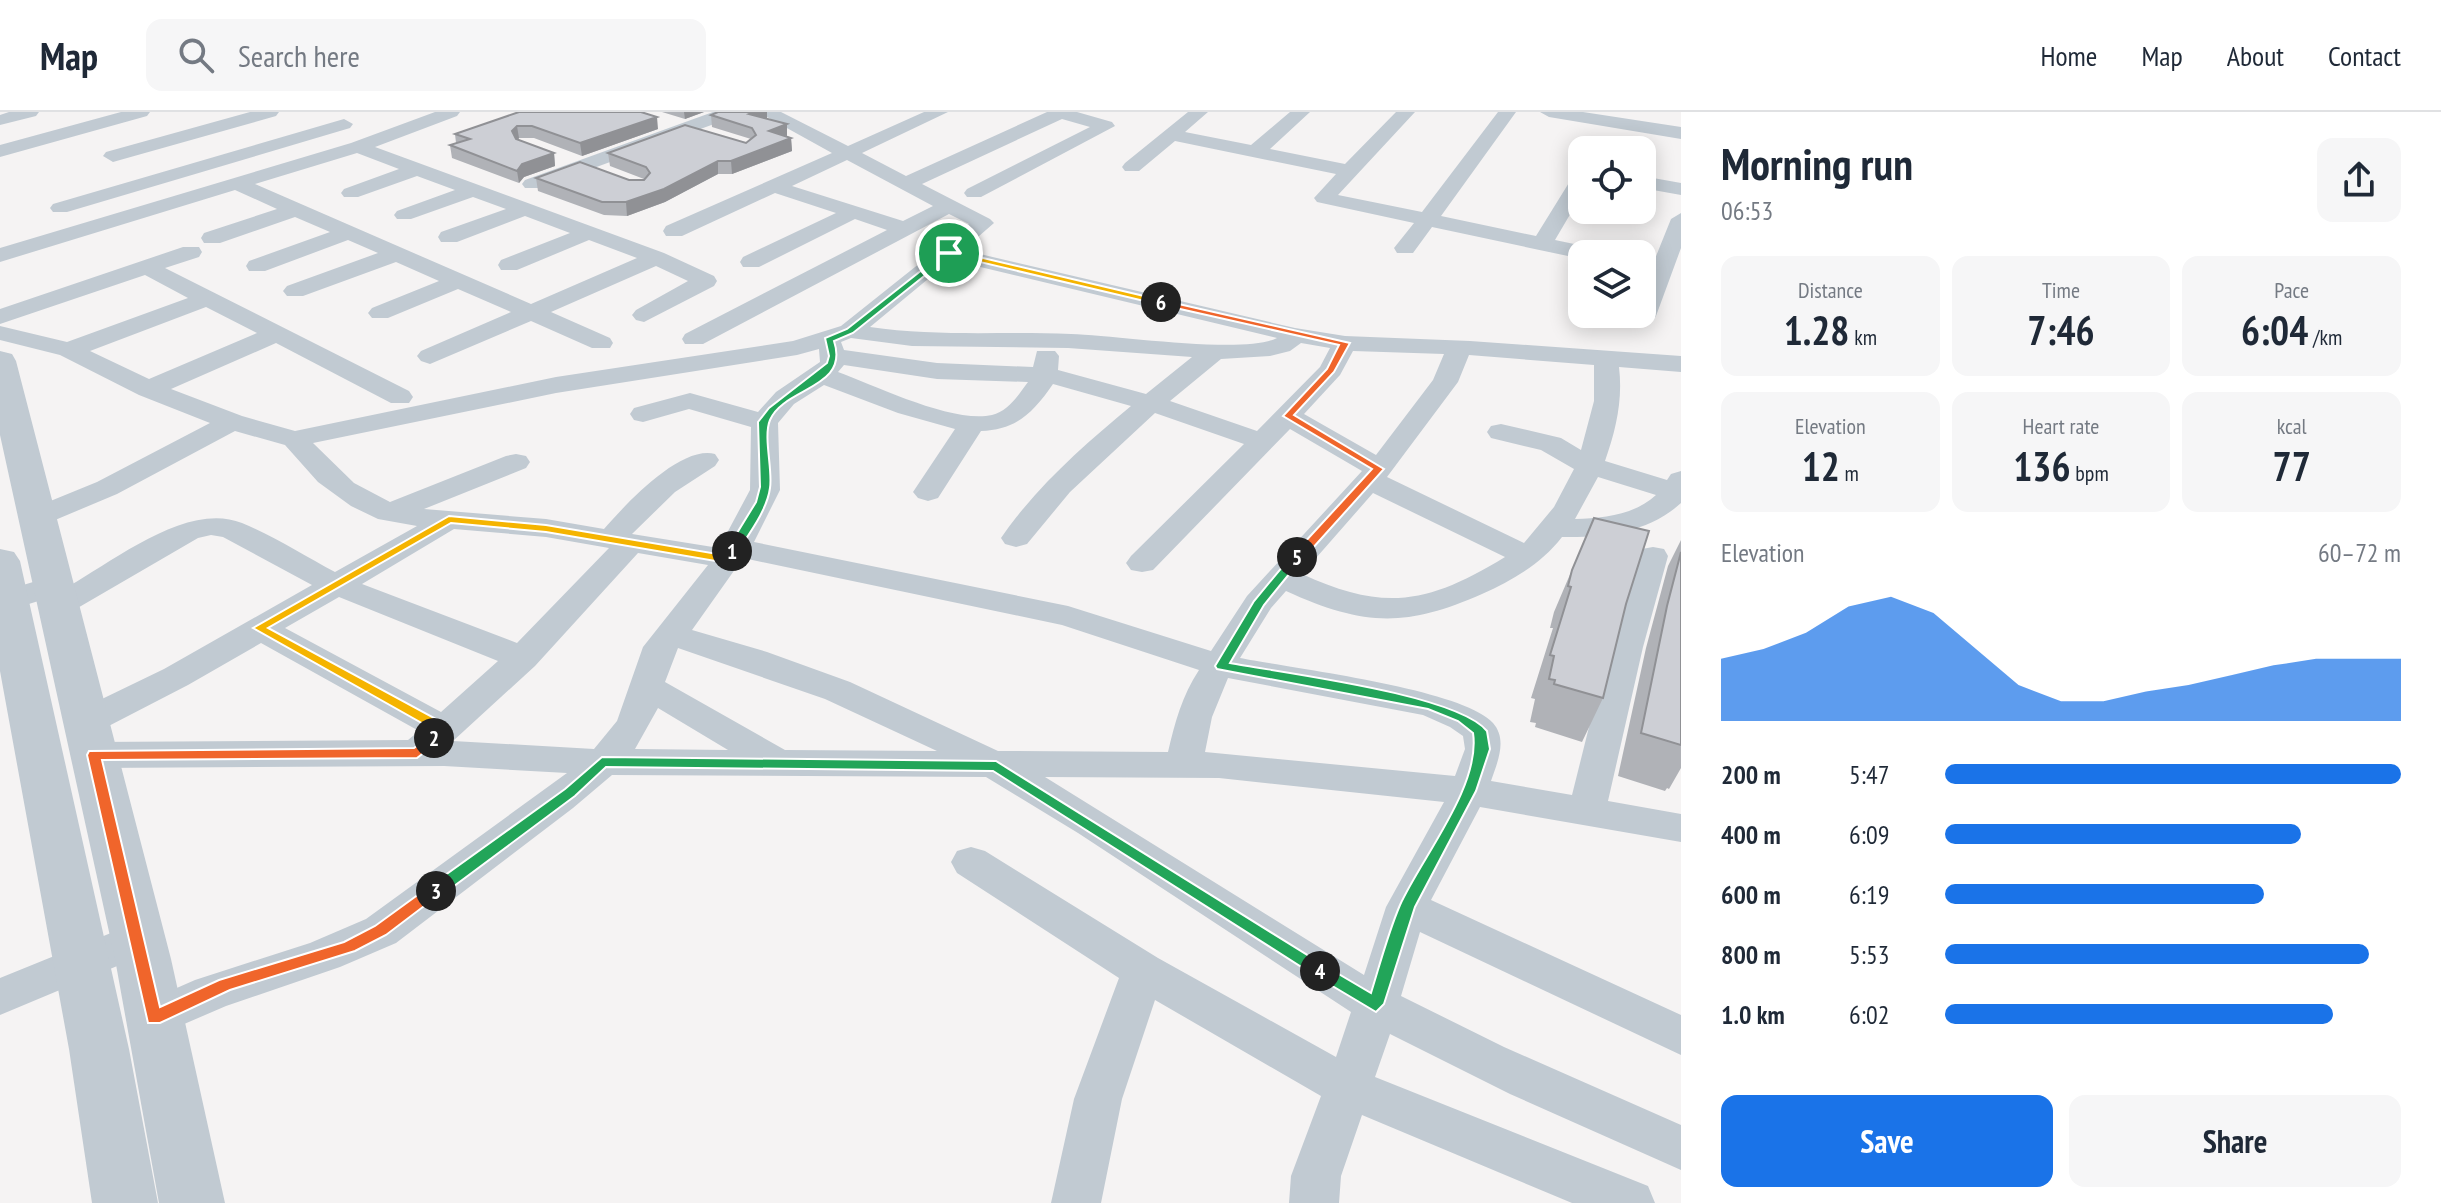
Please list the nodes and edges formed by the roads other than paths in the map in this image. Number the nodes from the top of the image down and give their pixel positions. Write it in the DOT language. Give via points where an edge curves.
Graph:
graph roads {
  1 [pos="30,112"];
  2 [pos="141,112"];
  3 [pos="270,112"];
  4 [pos="396,112"];
  5 [pos="730,112"];
  6 [pos="767,112"];
  7 [pos="815,112"];
  8 [pos="939,112"];
  9 [pos="1060,112"];
  10 [pos="1199,112"];
  11 [pos="1301,112"];
  12 [pos="1406,112"];
  13 [pos="1507,112"];
  14 [pos="1549,112"];
  15 [pos="0,120"];
  16 [pos="659,120"];
  17 [pos="423,121"];
  18 [pos="452,122"];
  19 [pos="788,122"];
  20 [pos="1608,123"];
  21 [pos="344,124"];
  22 [pos="686,128"];
  23 [pos="69,132"];
  24 [pos="1681,133"];
  25 [pos="1171,135"];
  26 [pos="716,137"];
  27 [pos="358,147"];
  28 [pos="0,151"];
  29 [pos="1255,152"];
  30 [pos="848,155"];
  31 [pos="113,156"];
  32 [pos="554,156"];
  33 [pos="582,166"];
  34 [pos="1132,167"];
  35 [pos="418,169"];
  36 [pos="1350,171"];
  37 [pos="610,176"];
  38 [pos="157,178"];
  39 [pos="907,183"];
  40 [pos="237,184"];
  41 [pos="532,184"];
  42 [pos="1656,185"];
  43 [pos="776,187"];
  44 [pos="1681,189"];
  45 [pos="473,190"];
  46 [pos="351,193"];
  47 [pos="974,193"];
  48 [pos="195,196"];
  49 [pos="1568,200"];
  50 [pos="950,205"];
  51 [pos="60,208"];
  52 [pos="526,209"];
  53 [pos="295,210"];
  54 [pos="146,211"];
  55 [pos="854,212"];
  56 [pos="404,215"];
  57 [pos="1681,219"];
  58 [pos="1427,220"];
  59 [pos="906,229"];
  60 [pos="674,231"];
  61 [pos="349,233"];
  62 [pos="589,233"];
  63 [pos="449,237"];
  64 [pos="191,239"];
  65 [pos="1542,244"];
  66 [pos="1405,248"];
  67 [pos="1568,249"];
  68 [pos="949,253"];
  69 [pos="397,254"];
  70 [pos="0,255"];
  71 [pos="656,258"];
  72 [pos="1656,260"];
  73 [pos="751,262"];
  74 [pos="509,265"];
  75 [pos="257,266"];
  76 [pos="146,267"];
  77 [pos="458,281"];
  78 [pos="295,291"];
  79 [pos="1121,293"];
  80 [pos="206,299"];
  81 [pos="380,313"];
  82 [pos="531,313"];
  83 [pos="644,315"];
  84 [pos="0,317"];
  85 [pos="0,333"];
  86 [pos="276,334"];
  87 [pos="1295,335"];
  88 [pos="694,339"];
  89 [pos="1045,341"];
  90 [pos="601,343"];
  91 [pos="1345,343"];
  92 [pos="1148,346"];
  93 [pos="1457,348"];
  94 [pos="69,350"];
  95 [pos="834,351"];
  96 [pos="1215,351"];
  97 [pos="430,356"];
  98 [pos="1606,358"];
  99 [pos="0,361"];
  100 [pos="1681,364"];
  101 [pos="1047,375"];
  102 [pos="148,389"];
  103 [pos="400,397"];
  104 [pos="1151,403"];
  105 [pos="643,414"];
  106 [pos="1288,416"];
  107 [pos="7,420"];
  108 [pos="232,422"];
  109 [pos="764,422"];
  110 [pos="974,422"];
  111 [pos="1501,432"];
  112 [pos="295,439"];
  113 [pos="1261,441"];
  114 [pos="705,460"];
  115 [pos="516,462"];
  116 [pos="1588,465"];
  117 [pos="1374,474"];
  118 [pos="1680,489"];
  119 [pos="928,492"];
  120 [pos="388,513"];
  121 [pos="37,517"];
  122 [pos="435,523"];
  123 [pos="1553,528"];
  124 [pos="1016,538"];
  125 [pos="621,541"];
  126 [pos="730,553"];
  127 [pos="1527,556"];
  128 [pos="1653,556"];
  129 [pos="1142,563"];
  130 [pos="1281,576"];
  131 [pos="334,584"];
  132 [pos="24,591"];
  133 [pos="259,628"];
  134 [pos="671,635"];
  135 [pos="523,658"];
  136 [pos="1222,666"];
  137 [pos="648,687"];
  138 [pos="90,738"];
  139 [pos="431,741"];
  140 [pos="602,762"];
  141 [pos="783,765"];
  142 [pos="1184,765"];
  143 [pos="996,766"];
  144 [pos="1469,791"];
  145 [pos="1587,810"];
  146 [pos="1681,828"];
  147 [pos="971,862"];
  148 [pos="1407,907"];
  149 [pos="138,939"];
  150 [pos="81,961"];
  151 [pos="1143,971"];
  152 [pos="0,997"];
  153 [pos="1376,1004"];
  154 [pos="154,1018"];
  155 [pos="1681,1036"];
  156 [pos="1347,1087"];
  157 [pos="1681,1148"];
  158 [pos="125,1203"];
  159 [pos="192,1203"];
  160 [pos="1076,1203"];
  161 [pos="1314,1203"];
  162 [pos="1630,1203"];
  1 -- 15 [label="street"];
  2 -- 23 [label="street"];
  3 -- 31 [label="street"];
  4 -- 17 [label="street"];
  5 -- 22 [label="street"];
  6 -- 19 [label="street"];
  7 -- 19 [label="street"];
  8 -- 30 [label="street"];
  9 -- 39 [label="street"];
  9 -- 47 [label="street" via="1106,126"];
  10 -- 25 [label="street"];
  11 -- 29 [label="street"];
  12 -- 36 [label="street"];
  13 -- 58 [label="street"];
  14 -- 20 [label="street"];
  16 -- 22 [label="street"];
  17 -- 18 [label="street"];
  17 -- 27 [label="street"];
  19 -- 30 [label="street"];
  20 -- 24 [label="street"];
  21 -- 38 [label="street"];
  22 -- 26 [label="street"];
  22 -- 33 [label="street"];
  23 -- 28 [label="street"];
  23 -- 31 [label="street"];
  25 -- 29 [label="street"];
  25 -- 34 [label="street"];
  27 -- 35 [label="street"];
  27 -- 40 [label="street"];
  29 -- 36 [label="street"];
  30 -- 39 [label="street"];
  30 -- 43 [label="street"];
  31 -- 38 [label="street"];
  32 -- 33 [label="street"];
  33 -- 37 [label="street"];
  33 -- 41 [label="street"];
  35 -- 45 [label="street"];
  35 -- 46 [label="street"];
  36 -- 58 [label="street" via="1324,198"];
  38 -- 48 [label="street"];
  38 -- 51 [label="street"];
  39 -- 50 [label="street"];
  40 -- 48 [label="street"];
  40 -- 53 [label="street"];
  42 -- 44 [label="street"];
  43 -- 55 [label="street"];
  43 -- 60 [label="street"];
  45 -- 52 [label="street"];
  45 -- 56 [label="street"];
  48 -- 54 [label="street"];
  49 -- 65 [label="street"];
  50 -- 59 [label="street"];
  50 -- 68 [label="street" via="983,223"];
  52 -- 62 [label="street"];
  52 -- 63 [label="street"];
  53 -- 61 [label="street"];
  53 -- 64 [label="street"];
  54 -- 64 [label="street"];
  54 -- 70 [label="street"];
  55 -- 59 [label="street"];
  55 -- 73 [label="street"];
  57 -- 72 [label="street"];
  58 -- 65 [label="street"];
  58 -- 66 [label="street"];
  59 -- 88 [label="street"];
  61 -- 69 [label="street"];
  61 -- 75 [label="street"];
  62 -- 71 [label="street"];
  62 -- 74 [label="street"];
  64 -- 76 [label="street"];
  65 -- 67 [label="street"];
  68 -- 79 [label="street"];
  68 -- 95 [label="street"];
  69 -- 77 [label="street"];
  69 -- 78 [label="street"];
  71 -- 82 [label="street"];
  71 -- 83 [label="street" via="706,281"];
  76 -- 80 [label="street"];
  76 -- 84 [label="street"];
  77 -- 81 [label="street"];
  77 -- 82 [label="street"];
  79 -- 87 [label="street"];
  79 -- 92 [label="street" via="1124,322"];
  80 -- 86 [label="street"];
  80 -- 94 [label="street"];
  82 -- 90 [label="street"];
  82 -- 97 [label="street"];
  85 -- 94 [label="street"];
  86 -- 102 [label="street"];
  86 -- 103 [label="street"];
  87 -- 91 [label="street"];
  87 -- 96 [label="street" via="1274,348"];
  89 -- 92 [label="street"];
  89 -- 95 [label="street" via="923,342"];
  89 -- 101 [label="street"];
  91 -- 93 [label="street"];
  91 -- 106 [label="street" via="1331,370"];
  92 -- 96 [label="street"];
  93 -- 98 [label="street"];
  93 -- 117 [label="street" via="1445,382"];
  94 -- 102 [label="street"];
  95 -- 101 [label="street" via="937,371"];
  95 -- 109 [label="street"];
  95 -- 110 [label="street" via="933,415"];
  95 -- 112 [label="street" via="797,348 556,385"];
  96 -- 104 [label="street"];
  98 -- 100 [label="street"];
  98 -- 116 [label="street" via="1608,399"];
  99 -- 107 [label="street"];
  101 -- 104 [label="street"];
  101 -- 110 [label="street" via="1010,417"];
  102 -- 108 [label="street"];
  104 -- 113 [label="street"];
  104 -- 124 [label="street" via="1043,501"];
  105 -- 109 [label="street" via="690,401"];
  106 -- 113 [label="street"];
  106 -- 117 [label="street"];
  107 -- 121 [label="street"];
  108 -- 112 [label="street"];
  108 -- 121 [label="street" via="107,488"];
  109 -- 126 [label="street" via="765,487"];
  110 -- 119 [label="street"];
  111 -- 116 [label="street" via="1551,444"];
  112 -- 120 [label="street" via="316,467 350,496"];
  113 -- 129 [label="street"];
  114 -- 125 [label="street" via="644,501"];
  115 -- 120 [label="street"];
  116 -- 118 [label="street"];
  116 -- 123 [label="street"];
  117 -- 127 [label="street"];
  117 -- 130 [label="street"];
  118 -- 123 [label="street" via="1632,521 1598,529"];
  120 -- 122 [label="street"];
  121 -- 132 [label="street"];
  122 -- 125 [label="street" via="546,528"];
  122 -- 131 [label="street"];
  123 -- 127 [label="street"];
  125 -- 126 [label="street"];
  125 -- 135 [label="street" via="593,589"];
  126 -- 134 [label="street"];
  126 -- 136 [label="street" via="1068,616"];
  127 -- 130 [label="street" via="1466,589 1399,610 1360,607"];
  128 -- 145 [label="street"];
  130 -- 136 [label="street" via="1258,603"];
  131 -- 132 [label="street" via="231,529 211,526"];
  131 -- 133 [label="street"];
  131 -- 135 [label="street"];
  132 -- 138 [label="street"];
  132 -- 150 [label="street"];
  133 -- 138 [label="street" via="176,677"];
  133 -- 139 [label="street"];
  134 -- 137 [label="street" via="652,663"];
  134 -- 143 [label="street" via="744,654 825,684"];
  135 -- 139 [label="street"];
  136 -- 142 [label="street" via="1204,689"];
  136 -- 144 [label="street" via="1430,705 1463,718 1480,731 1483,749"];
  137 -- 140 [label="street" via="629,731"];
  137 -- 141 [label="street"];
  138 -- 139 [label="street"];
  138 -- 149 [label="street"];
  139 -- 140 [label="street"];
  140 -- 141 [label="street"];
  140 -- 154 [label="street" via="570,792 381,931 335,952 225,985"];
  141 -- 143 [label="street"];
  142 -- 143 [label="street"];
  142 -- 144 [label="street"];
  143 -- 153 [label="street"];
  144 -- 145 [label="street"];
  144 -- 148 [label="street"];
  145 -- 146 [label="street"];
  147 -- 151 [label="street"];
  148 -- 153 [label="street"];
  148 -- 155 [label="street"];
  149 -- 150 [label="street"];
  149 -- 154 [label="street"];
  150 -- 152 [label="street"];
  150 -- 158 [label="street"];
  151 -- 156 [label="street"];
  151 -- 160 [label="street" via="1098,1099"];
  153 -- 156 [label="street"];
  153 -- 157 [label="street" via="1485,1060"];
  154 -- 159 [label="street"];
  156 -- 161 [label="street" via="1316,1176"];
  156 -- 162 [label="street"];
}
